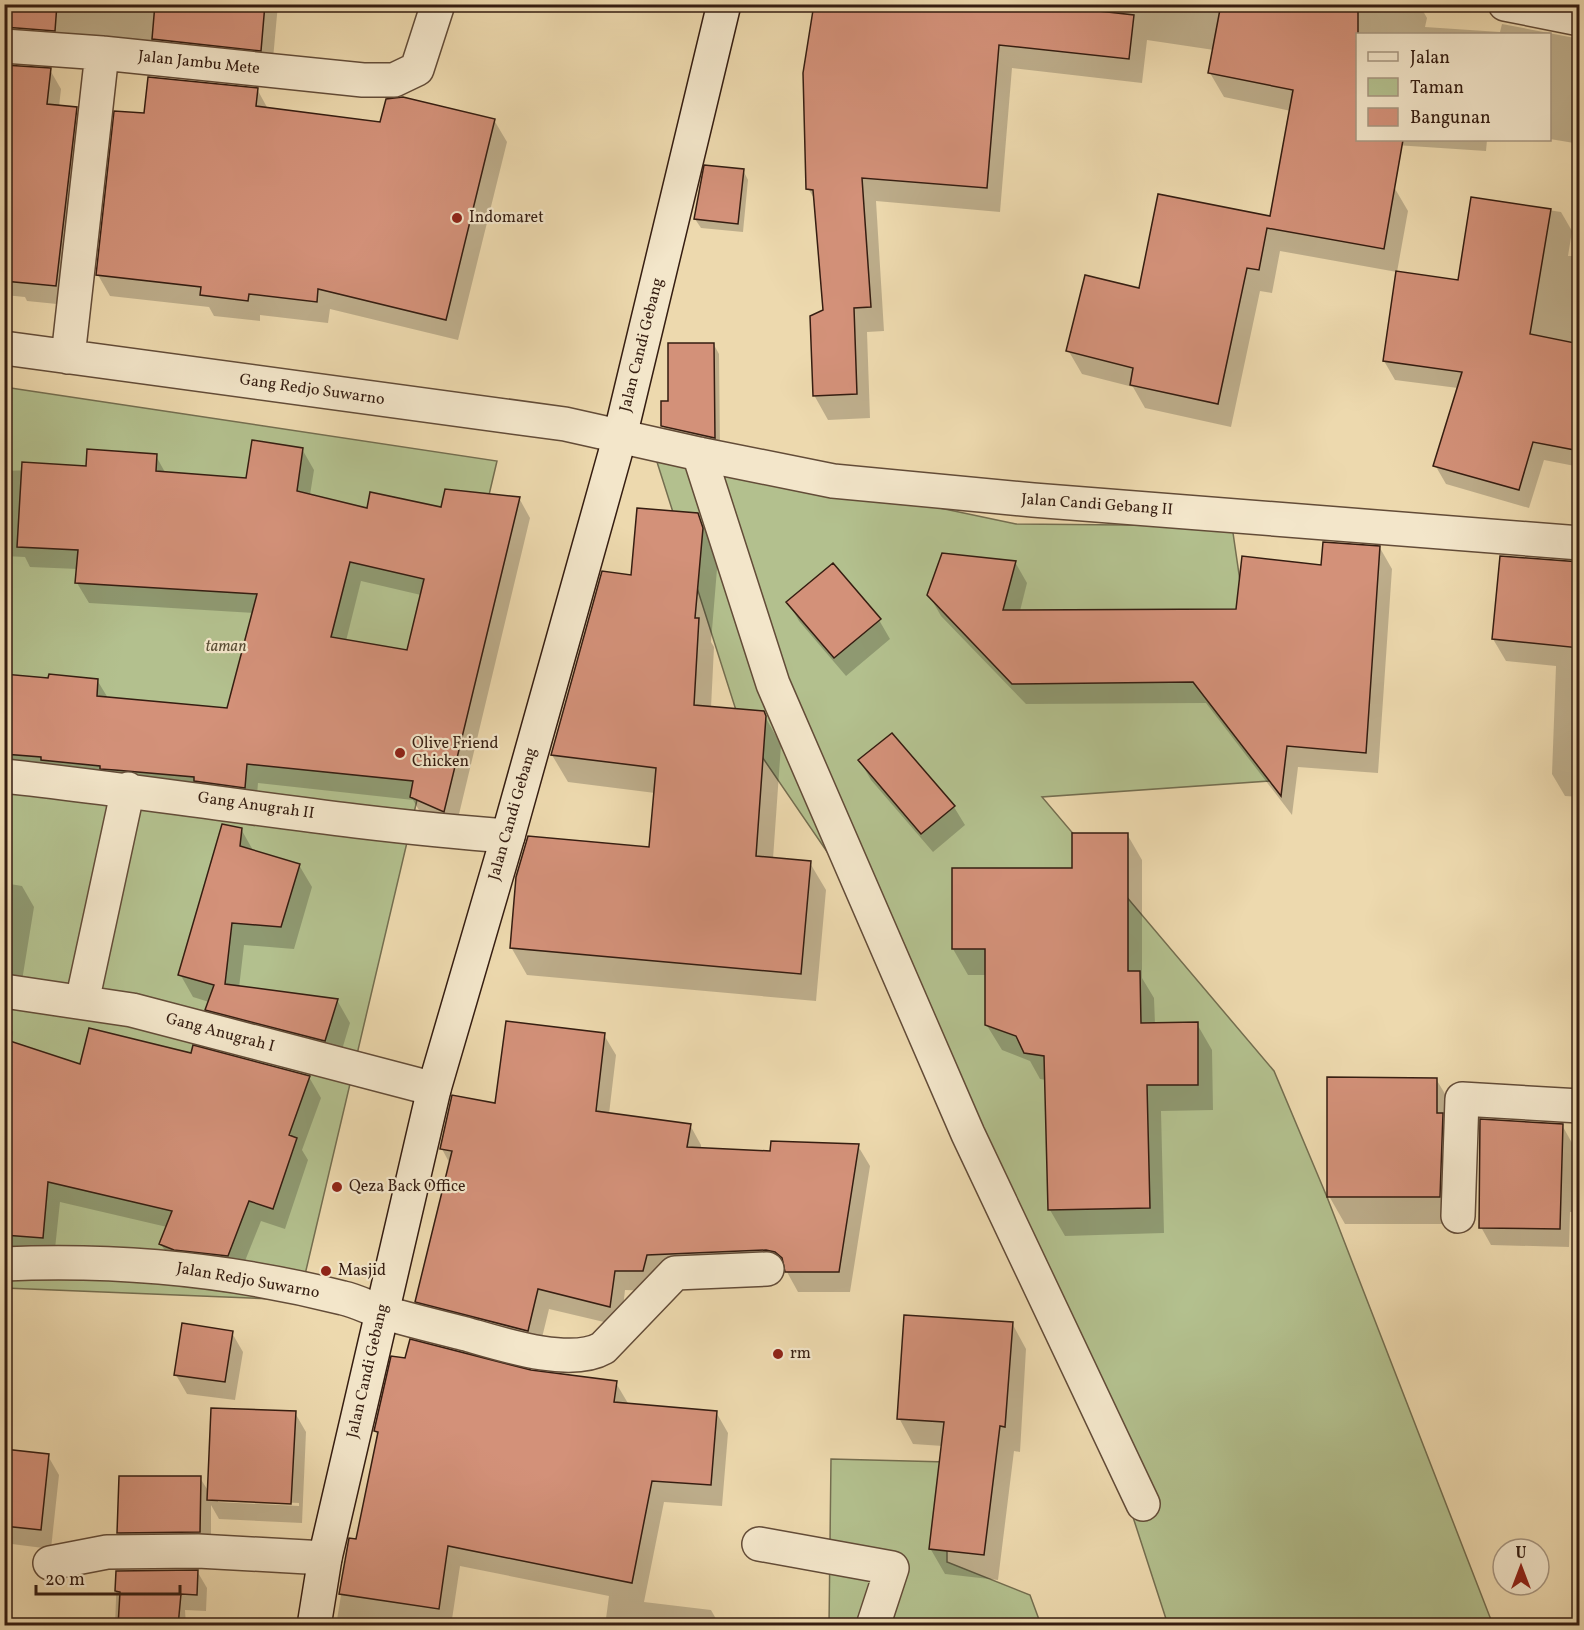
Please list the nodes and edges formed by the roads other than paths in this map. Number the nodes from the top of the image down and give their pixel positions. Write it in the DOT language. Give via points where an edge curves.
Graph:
graph roads {
  1 [pos="438,4"];
  2 [pos="724,4"];
  3 [pos="1505,4"];
  4 [pos="1580,19"];
  5 [pos="4,46"];
  6 [pos="102,53"];
  7 [pos="4,348"];
  8 [pos="68,357"];
  9 [pos="620,436"];
  10 [pos="699,454"];
  11 [pos="1580,543"];
  12 [pos="4,776"];
  13 [pos="128,789"];
  14 [pos="508,836"];
  15 [pos="4,991"];
  16 [pos="82,1002"];
  17 [pos="434,1089"];
  18 [pos="1580,1106"];
  19 [pos="1458,1216"];
  20 [pos="4,1264"];
  21 [pos="767,1269"];
  22 [pos="381,1312"];
  23 [pos="1143,1504"];
  24 [pos="759,1544"];
  25 [pos="325,1558"];
  26 [pos="50,1563"];
  27 [pos="314,1626"];
  28 [pos="873,1626"];
  1 -- 6 [label="street, Jalan Jambu Mete" via="417,69 394,80"];
  2 -- 9 [label="street, Jalan Candi Gebang"];
  3 -- 4 [label="street"];
  5 -- 6 [label="street, Jalan Jambu Mete"];
  6 -- 8 [label="street"];
  7 -- 8 [label="street, Gang Redjo Suwarno"];
  8 -- 9 [label="street, Gang Redjo Suwarno" via="565,423"];
  9 -- 10 [label="street, Jalan Candi Gebang II"];
  9 -- 14 [label="street, Jalan Candi Gebang"];
  10 -- 11 [label="street, Jalan Candi Gebang II" via="857,483"];
  10 -- 23 [label="street" via="773,684 968,1134"];
  12 -- 13 [label="street, Gang Anugrah II"];
  13 -- 14 [label="street, Gang Anugrah II" via="441,831"];
  13 -- 16 [label="street"];
  14 -- 17 [label="street, Jalan Candi Gebang"];
  15 -- 16 [label="street, Gang Anugrah I"];
  16 -- 17 [label="street, Gang Anugrah I" via="132,1010"];
  17 -- 22 [label="street, Jalan Candi Gebang"];
  18 -- 19 [label="street" via="1462,1099"];
  20 -- 22 [label="street, Jalan Redjo Suwarno" via="187,1268 345,1298"];
  21 -- 22 [label="street, Jalan Redjo Suwarno" via="675,1273 603,1348 592,1354 520,1349"];
  22 -- 25 [label="street, Jalan Candi Gebang"];
  24 -- 28 [label="street" via="892,1568"];
  25 -- 26 [label="street" via="198,1551 107,1552"];
  25 -- 27 [label="street, Jalan Candi Gebang"];
}
